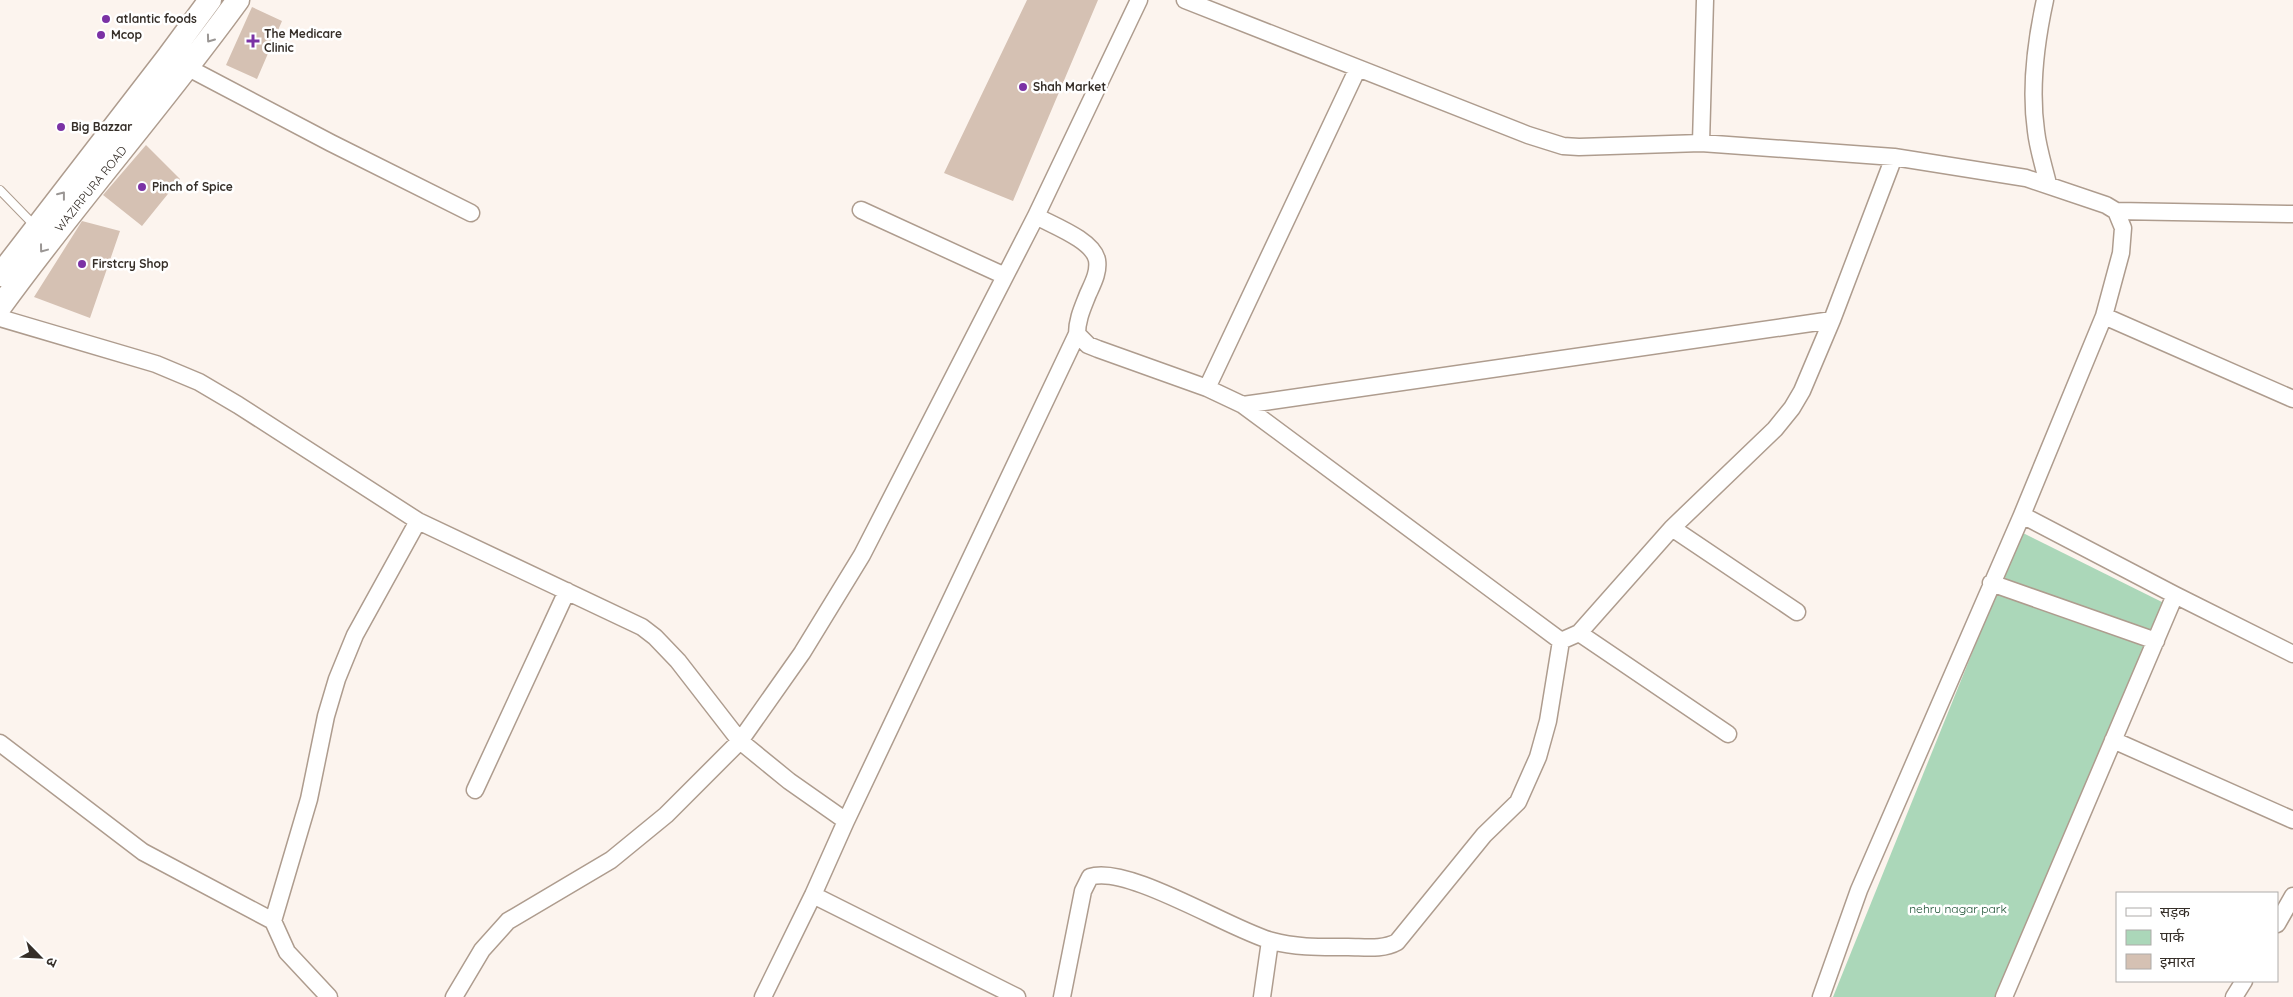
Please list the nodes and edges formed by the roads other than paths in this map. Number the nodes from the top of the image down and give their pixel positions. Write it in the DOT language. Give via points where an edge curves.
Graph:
graph roads {
  1 [pos="210,0"];
  2 [pos="238,0"];
  3 [pos="1138,0"];
  4 [pos="1185,0"];
  5 [pos="1705,0"];
  6 [pos="2045,0"];
  7 [pos="168,57"];
  8 [pos="189,68"];
  9 [pos="1357,70"];
  10 [pos="1701,143"];
  11 [pos="1894,157"];
  12 [pos="2048,184"];
  13 [pos="0,190"];
  14 [pos="861,210"];
  15 [pos="2116,212"];
  16 [pos="471,213"];
  17 [pos="2293,214"];
  18 [pos="1036,216"];
  19 [pos="37,228"];
  20 [pos="0,275"];
  21 [pos="1005,276"];
  22 [pos="0,307"];
  23 [pos="2104,316"];
  24 [pos="0,318"];
  25 [pos="1832,320"];
  26 [pos="1077,334"];
  27 [pos="1207,388"];
  28 [pos="2293,399"];
  29 [pos="1243,405"];
  30 [pos="2022,515"];
  31 [pos="418,521"];
  32 [pos="1672,528"];
  33 [pos="1991,583"];
  34 [pos="567,592"];
  35 [pos="2175,595"];
  36 [pos="1797,612"];
  37 [pos="1579,632"];
  38 [pos="1561,641"];
  39 [pos="2156,641"];
  40 [pos="2293,654"];
  41 [pos="1728,734"];
  42 [pos="740,740"];
  43 [pos="2113,740"];
  44 [pos="0,743"];
  45 [pos="475,790"];
  46 [pos="2293,820"];
  47 [pos="846,821"];
  48 [pos="813,895"];
  49 [pos="2293,896"];
  50 [pos="274,921"];
  51 [pos="2278,922"];
  52 [pos="1270,941"];
  53 [pos="2243,982"];
  54 [pos="329,997"];
  55 [pos="454,997"];
  56 [pos="763,997"];
  57 [pos="1017,997"];
  58 [pos="1062,997"];
  59 [pos="1262,997"];
  60 [pos="1821,997"];
  61 [pos="2004,997"];
  62 [pos="2234,997"];
  1 -- 7 [label="main road, WAZIRPURA ROAD"];
  2 -- 8 [label="main road, WAZIRPURA ROAD, one-way"];
  3 -- 18 [label="street"];
  4 -- 9 [label="street"];
  5 -- 10 [label="street"];
  6 -- 12 [label="street" via="2034,85 2034,112"];
  7 -- 8 [label="street"];
  19 -- 7 [label="main road, WAZIRPURA ROAD, one-way"];
  8 -- 16 [label="street"];
  8 -- 22 [label="main road, WAZIRPURA ROAD, one-way" via="44,246"];
  9 -- 10 [label="street" via="1563,146"];
  9 -- 27 [label="street"];
  10 -- 11 [label="street"];
  11 -- 12 [label="street" via="1991,171"];
  11 -- 25 [label="street"];
  12 -- 15 [label="street" via="2106,205"];
  13 -- 19 [label="lane"];
  14 -- 21 [label="street"];
  15 -- 17 [label="street"];
  15 -- 23 [label="street" via="2123,228 2121,253"];
  18 -- 21 [label="street"];
  18 -- 26 [label="street" via="1083,242 1097,260 1096,275 1077,322"];
  19 -- 20 [label="main road, WAZIRPURA ROAD"];
  21 -- 42 [label="street" via="844,586 802,653"];
  23 -- 28 [label="street"];
  23 -- 30 [label="street"];
  24 -- 31 [label="street" via="156,364 199,382"];
  25 -- 29 [label="street"];
  25 -- 32 [label="street" via="1802,391 1785,418"];
  26 -- 27 [label="street" via="1088,345"];
  26 -- 47 [label="street"];
  27 -- 29 [label="street"];
  29 -- 38 [label="street"];
  30 -- 33 [label="street"];
  30 -- 35 [label="street"];
  31 -- 34 [label="street"];
  31 -- 50 [label="street" via="355,635 337,679"];
  32 -- 36 [label="street"];
  32 -- 37 [label="street"];
  33 -- 39 [label="street"];
  33 -- 60 [label="street" via="1858,890"];
  34 -- 42 [label="street" via="642,627 655,637 678,660"];
  34 -- 45 [label="street"];
  35 -- 39 [label="street"];
  35 -- 40 [label="street"];
  37 -- 38 [label="street"];
  37 -- 41 [label="street"];
  38 -- 52 [label="street" via="1538,757 1518,802 1484,835 1397,942 1385,947 1323,947"];
  39 -- 43 [label="street"];
  42 -- 47 [label="street" via="789,781"];
  42 -- 55 [label="street" via="666,815 618,855 508,921 482,950"];
  43 -- 46 [label="street"];
  43 -- 61 [label="street"];
  44 -- 50 [label="street" via="143,852"];
  47 -- 48 [label="street"];
  48 -- 56 [label="street"];
  48 -- 57 [label="street"];
  49 -- 51 [label="street"];
  50 -- 54 [label="street" via="287,952"];
  52 -- 58 [label="street" via="1147,887 1097,875 1090,877 1083,891"];
  52 -- 59 [label="street"];
  53 -- 62 [label="street"];
}
